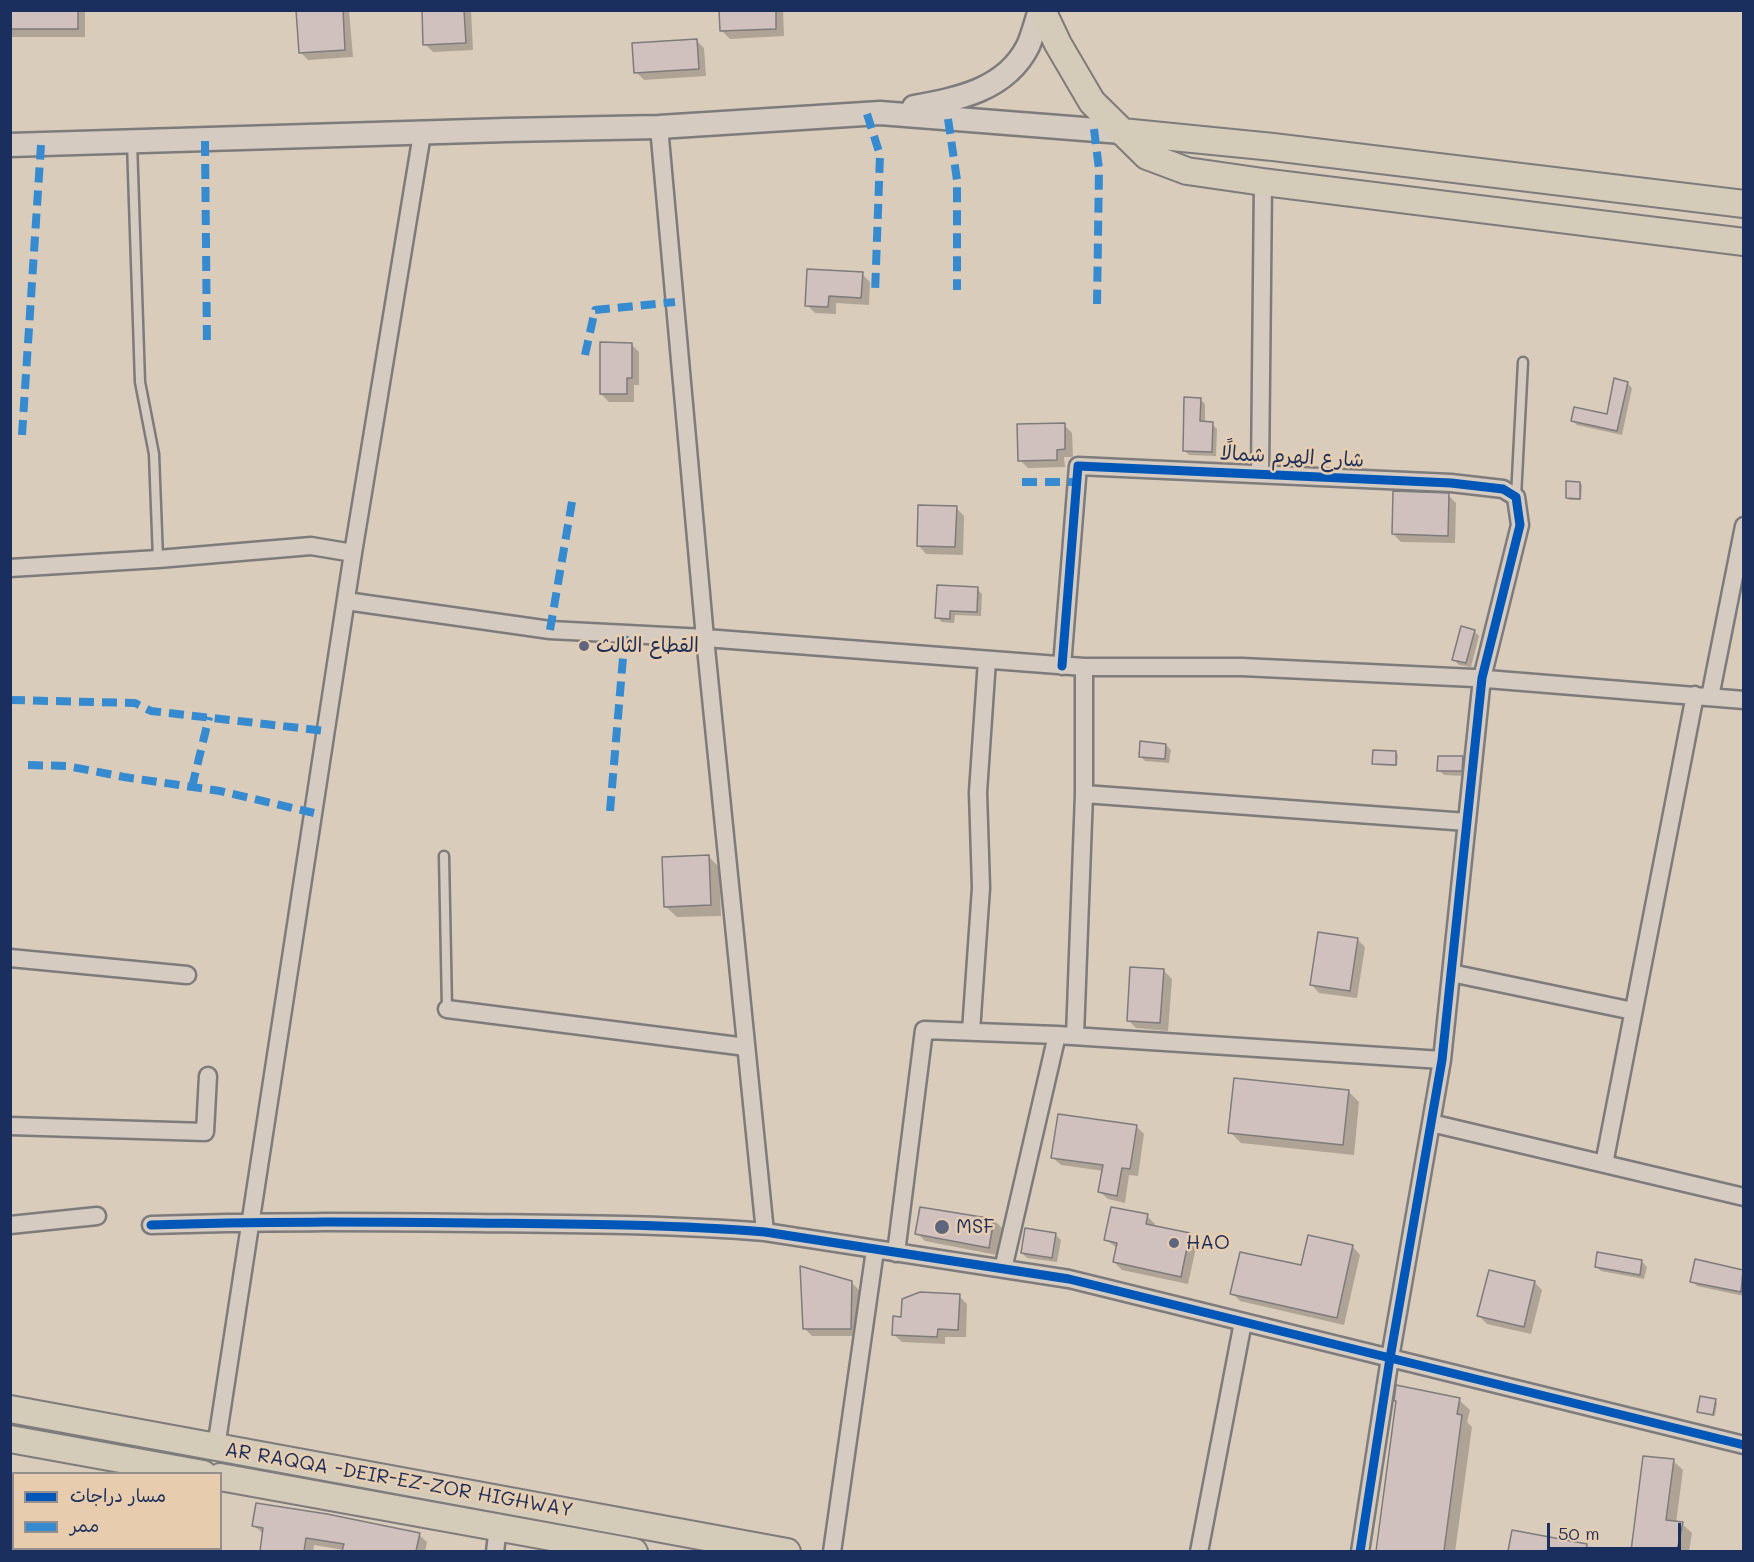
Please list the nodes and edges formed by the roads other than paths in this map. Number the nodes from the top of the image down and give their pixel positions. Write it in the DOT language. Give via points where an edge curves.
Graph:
graph roads {
  1 [pos="1041,10"];
  2 [pos="880,113"];
  3 [pos="659,128"];
  4 [pos="1122,132"];
  5 [pos="422,134"];
  6 [pos="132,142"];
  7 [pos="10,145"];
  8 [pos="1263,182"];
  9 [pos="1743,204"];
  10 [pos="1743,242"];
  11 [pos="1523,362"];
  12 [pos="1260,474"];
  13 [pos="1516,497"];
  14 [pos="1743,526"];
  15 [pos="353,553"];
  16 [pos="158,559"];
  17 [pos="10,568"];
  18 [pos="346,601"];
  19 [pos="705,638"];
  20 [pos="987,660"];
  21 [pos="1062,666"];
  22 [pos="1084,668"];
  23 [pos="1482,678"];
  24 [pos="1702,696"];
  25 [pos="1743,700"];
  26 [pos="1084,794"];
  27 [pos="1467,822"];
  28 [pos="444,856"];
  29 [pos="10,958"];
  30 [pos="1451,973"];
  31 [pos="187,975"];
  32 [pos="447,1009"];
  33 [pos="1633,1011"];
  34 [pos="971,1031"];
  35 [pos="1057,1035"];
  36 [pos="1075,1036"];
  37 [pos="746,1047"];
  38 [pos="1442,1060"];
  39 [pos="208,1076"];
  40 [pos="1431,1123"];
  41 [pos="10,1126"];
  42 [pos="1604,1164"];
  43 [pos="1743,1197"];
  44 [pos="97,1215"];
  45 [pos="251,1221"];
  46 [pos="10,1225"];
  47 [pos="151,1225"];
  48 [pos="765,1232"];
  49 [pos="875,1250"];
  50 [pos="896,1253"];
  51 [pos="1003,1269"];
  52 [pos="1243,1322"];
  53 [pos="1390,1358"];
  54 [pos="10,1409"];
  55 [pos="10,1439"];
  56 [pos="1743,1445"];
  57 [pos="216,1447"];
  58 [pos="197,1472"];
  59 [pos="222,1477"];
  60 [pos="497,1539"];
  61 [pos="634,1551"];
  62 [pos="787,1551"];
  63 [pos="832,1551"];
  64 [pos="1199,1551"];
  65 [pos="1360,1551"];
  1 -- 2 [label="main road" via="1029,45 1015,68 994,84 958,99"];
  1 -- 4 [label="main road" via="1092,102"];
  2 -- 3 [label="main road"];
  2 -- 4 [label="main road"];
  3 -- 5 [label="main road"];
  3 -- 19 [label="street"];
  4 -- 8 [label="main road" via="1147,156 1187,171"];
  4 -- 9 [label="main road"];
  5 -- 6 [label="main road"];
  5 -- 15 [label="street"];
  6 -- 7 [label="main road"];
  6 -- 16 [label="lane" via="140,382 154,454"];
  8 -- 10 [label="main road"];
  8 -- 12 [label="street"];
  11 -- 13 [label="lane"];
  12 -- 13 [label="street, شارع الهرم شمالًا" via="1451,483 1503,489"];
  12 -- 21 [label="street, شارع الهرم شمالًا" via="1078,466"];
  13 -- 23 [label="street" via="1520,525"];
  14 -- 24 [label="street"];
  15 -- 16 [label="street" via="311,546"];
  15 -- 18 [label="street"];
  16 -- 17 [label="street"];
  18 -- 19 [label="street" via="550,630"];
  18 -- 45 [label="street"];
  19 -- 20 [label="street"];
  19 -- 37 [label="street"];
  20 -- 21 [label="street"];
  20 -- 34 [label="street" via="978,792 981,888"];
  21 -- 22 [label="street"];
  22 -- 23 [label="street" via="1242,668"];
  22 -- 26 [label="street"];
  23 -- 24 [label="street"];
  23 -- 27 [label="street"];
  24 -- 25 [label="street"];
  24 -- 33 [label="street"];
  26 -- 27 [label="street"];
  26 -- 36 [label="street"];
  27 -- 30 [label="street"];
  28 -- 32 [label="lane"];
  29 -- 31 [label="street"];
  30 -- 33 [label="street"];
  30 -- 38 [label="street"];
  32 -- 37 [label="street"];
  33 -- 42 [label="street"];
  34 -- 35 [label="street"];
  34 -- 50 [label="street" via="924,1030"];
  35 -- 36 [label="street"];
  35 -- 51 [label="street"];
  36 -- 38 [label="street"];
  37 -- 48 [label="street"];
  38 -- 40 [label="street"];
  39 -- 41 [label="street" via="205,1132"];
  40 -- 42 [label="street"];
  40 -- 53 [label="street"];
  42 -- 43 [label="street"];
  44 -- 46 [label="street"];
  45 -- 47 [label="street"];
  45 -- 48 [label="street" via="598,1225"];
  45 -- 57 [label="street"];
  48 -- 49 [label="street"];
  49 -- 50 [label="street"];
  49 -- 63 [label="street"];
  50 -- 51 [label="street"];
  51 -- 52 [label="street" via="1069,1279"];
  52 -- 53 [label="street"];
  52 -- 64 [label="street"];
  53 -- 56 [label="street"];
  53 -- 65 [label="street"];
  54 -- 57 [label="main road, AR RAQQA -DEIR-EZ-ZOR HIGHWAY"];
  55 -- 58 [label="main road, AR RAQQA -DEIR-EZ-ZOR HIGHWAY"];
  57 -- 62 [label="main road, AR RAQQA -DEIR-EZ-ZOR HIGHWAY"];
  59 -- 60 [label="main road, AR RAQQA -DEIR-EZ-ZOR HIGHWAY"];
  60 -- 61 [label="main road, AR RAQQA -DEIR-EZ-ZOR HIGHWAY"];
}
